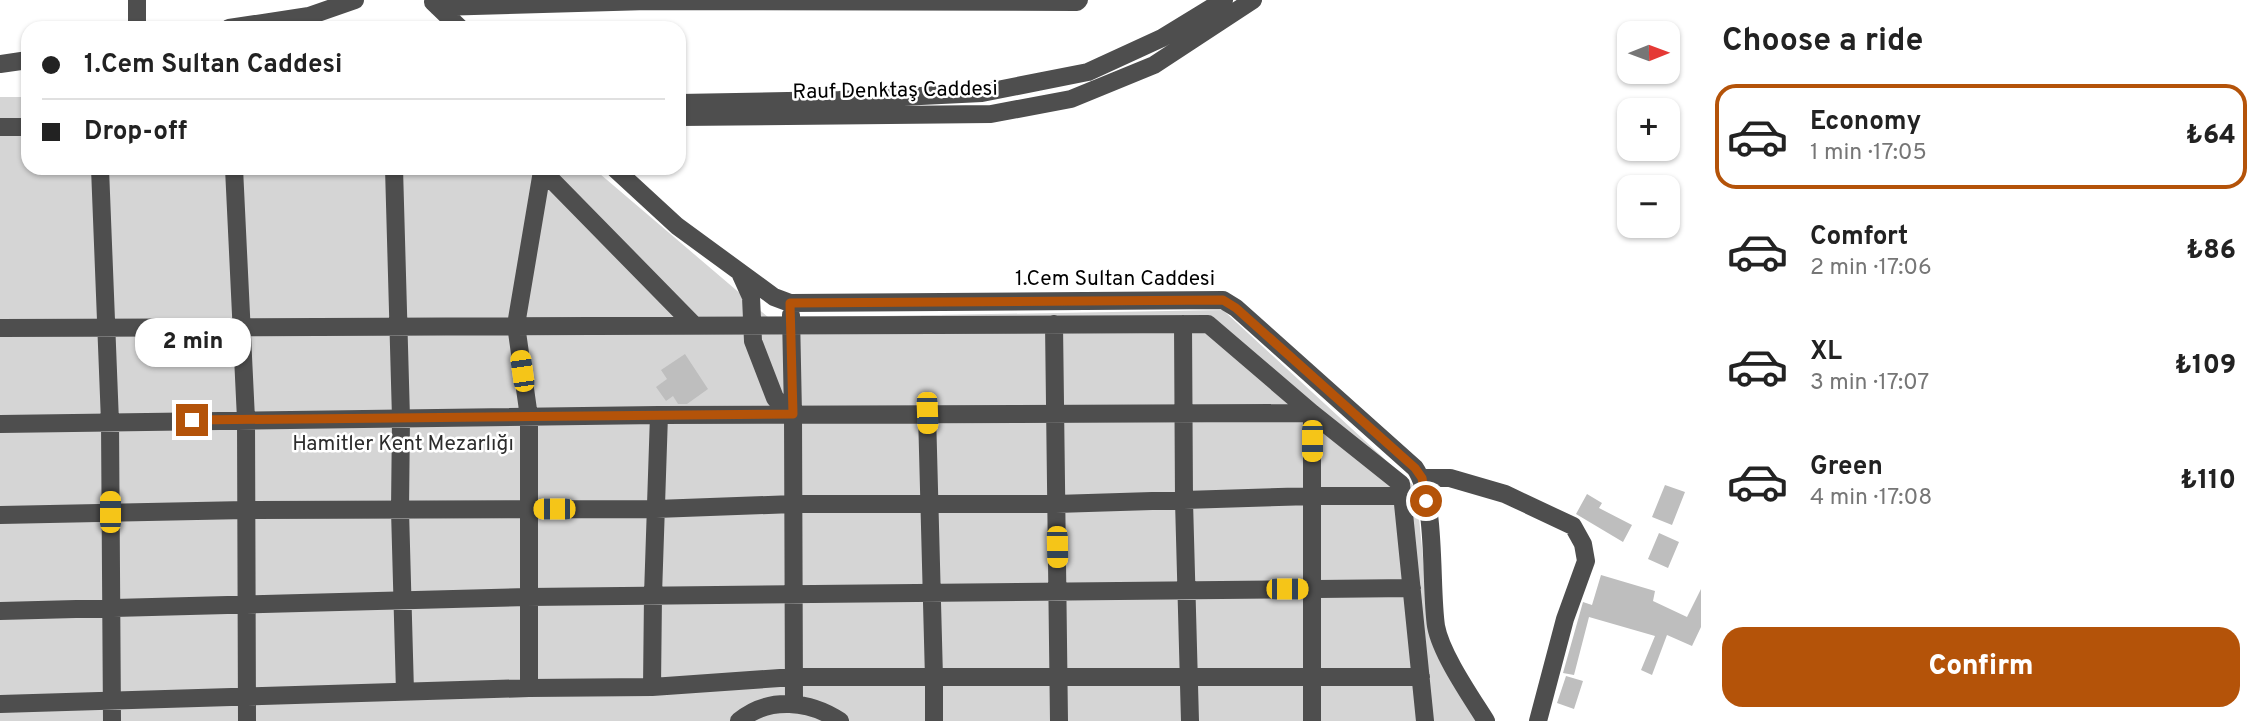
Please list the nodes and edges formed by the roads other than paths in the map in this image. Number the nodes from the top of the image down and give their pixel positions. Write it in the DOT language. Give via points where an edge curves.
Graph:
graph roads {
  1 [pos="137,0"];
  2 [pos="355,0"];
  3 [pos="648,0"];
  4 [pos="765,0"];
  5 [pos="1079,0"];
  6 [pos="1224,0"];
  7 [pos="1253,0"];
  8 [pos="994,1"];
  9 [pos="524,2"];
  10 [pos="434,4"];
  11 [pos="137,21"];
  12 [pos="271,21"];
  13 [pos="452,21"];
  14 [pos="686,103"];
  15 [pos="686,117"];
  16 [pos="0,127"];
  17 [pos="21,127"];
  18 [pos="100,175"];
  19 [pos="234,175"];
  20 [pos="394,175"];
  21 [pos="540,175"];
  22 [pos="547,175"];
  23 [pos="622,175"];
  24 [pos="740,272"];
  25 [pos="790,303"];
  26 [pos="1054,324"];
  27 [pos="1182,324"];
  28 [pos="516,325"];
  29 [pos="694,325"];
  30 [pos="752,326"];
  31 [pos="791,326"];
  32 [pos="105,327"];
  33 [pos="241,327"];
  34 [pos="398,327"];
  35 [pos="0,328"];
  36 [pos="927,413"];
  37 [pos="1183,413"];
  38 [pos="1312,413"];
  39 [pos="792,414"];
  40 [pos="1055,414"];
  41 [pos="659,415"];
  42 [pos="529,417"];
  43 [pos="401,418"];
  44 [pos="246,419"];
  45 [pos="110,422"];
  46 [pos="0,424"];
  47 [pos="1422,478"];
  48 [pos="1313,496"];
  49 [pos="1402,496"];
  50 [pos="1184,501"];
  51 [pos="929,502"];
  52 [pos="794,504"];
  53 [pos="1056,504"];
  54 [pos="656,509"];
  55 [pos="246,510"];
  56 [pos="400,510"];
  57 [pos="529,510"];
  58 [pos="110,512"];
  59 [pos="0,515"];
  60 [pos="1312,589"];
  61 [pos="1412,589"];
  62 [pos="1186,590"];
  63 [pos="1057,591"];
  64 [pos="932,592"];
  65 [pos="793,593"];
  66 [pos="653,595"];
  67 [pos="528,597"];
  68 [pos="401,600"];
  69 [pos="247,605"];
  70 [pos="111,608"];
  71 [pos="0,611"];
  72 [pos="794,677"];
  73 [pos="1421,677"];
  74 [pos="934,678"];
  75 [pos="1059,678"];
  76 [pos="1189,678"];
  77 [pos="1312,678"];
  78 [pos="652,687"];
  79 [pos="529,688"];
  80 [pos="405,692"];
  81 [pos="247,697"];
  82 [pos="111,702"];
  83 [pos="794,703"];
  84 [pos="0,704"];
  85 [pos="112,721"];
  86 [pos="247,721"];
  87 [pos="740,721"];
  88 [pos="840,721"];
  89 [pos="933,721"];
  90 [pos="1059,721"];
  91 [pos="1190,721"];
  92 [pos="1312,721"];
  93 [pos="1425,721"];
  94 [pos="1486,721"];
  95 [pos="1538,721"];
  1 -- 11 [label="street"];
  2 -- 12 [label="street" via="309,16"];
  3 -- 4 [label="street"];
  3 -- 9 [label="street"];
  4 -- 8 [label="street"];
  5 -- 8 [label="street"];
  6 -- 14 [label="street, Rauf Denktaş Caddesi" via="1162,38 1088,72 982,93"];
  7 -- 15 [label="street, Rauf Denktaş Caddesi" via="1154,65 1071,99 991,114"];
  9 -- 10 [label="street"];
  10 -- 13 [label="street"];
  16 -- 17 [label="street"];
  18 -- 32 [label="street"];
  19 -- 33 [label="street"];
  20 -- 34 [label="street"];
  21 -- 28 [label="street"];
  22 -- 29 [label="street"];
  23 -- 24 [label="street, 1.Cem Sultan Caddesi" via="677,226"];
  24 -- 25 [label="street, 1.Cem Sultan Caddesi"];
  24 -- 30 [label="street" via="751,297"];
  25 -- 31 [label="street"];
  25 -- 47 [label="street, 1.Cem Sultan Caddesi" via="1223,300"];
  26 -- 27 [label="street"];
  26 -- 31 [label="street"];
  26 -- 40 [label="street"];
  27 -- 37 [label="street"];
  27 -- 38 [label="street" via="1208,324"];
  28 -- 29 [label="street"];
  28 -- 34 [label="street"];
  28 -- 42 [label="street"];
  29 -- 30 [label="street"];
  30 -- 31 [label="street"];
  30 -- 39 [label="street" via="753,341 775,398"];
  31 -- 39 [label="street"];
  32 -- 33 [label="street"];
  32 -- 35 [label="street"];
  32 -- 45 [label="street"];
  33 -- 34 [label="street"];
  33 -- 44 [label="street"];
  34 -- 43 [label="street"];
  36 -- 39 [label="street"];
  36 -- 40 [label="street"];
  36 -- 51 [label="street"];
  37 -- 38 [label="street"];
  37 -- 40 [label="street"];
  37 -- 50 [label="street"];
  38 -- 48 [label="street"];
  38 -- 49 [label="street" via="1401,484"];
  39 -- 41 [label="street"];
  39 -- 52 [label="street"];
  40 -- 53 [label="street"];
  41 -- 42 [label="street"];
  41 -- 54 [label="street"];
  42 -- 43 [label="street"];
  42 -- 57 [label="street"];
  43 -- 44 [label="street"];
  43 -- 56 [label="street"];
  44 -- 45 [label="street"];
  44 -- 55 [label="street"];
  45 -- 46 [label="street"];
  45 -- 58 [label="street"];
  47 -- 94 [label="street" via="1437,629 1456,673"];
  47 -- 95 [label="street" via="1450,478 1505,494 1573,526 1583,544 1586,561"];
  48 -- 49 [label="street"];
  48 -- 50 [label="street"];
  48 -- 60 [label="street"];
  49 -- 61 [label="street"];
  50 -- 53 [label="street"];
  50 -- 62 [label="street"];
  51 -- 52 [label="street"];
  51 -- 53 [label="street"];
  51 -- 64 [label="street"];
  52 -- 54 [label="street"];
  52 -- 65 [label="street"];
  53 -- 63 [label="street"];
  54 -- 57 [label="street"];
  54 -- 66 [label="street"];
  55 -- 56 [label="street"];
  55 -- 58 [label="street"];
  55 -- 69 [label="street"];
  56 -- 57 [label="street"];
  56 -- 68 [label="street"];
  57 -- 67 [label="street"];
  58 -- 59 [label="street"];
  58 -- 70 [label="street"];
  60 -- 61 [label="street"];
  60 -- 62 [label="street"];
  60 -- 77 [label="street"];
  61 -- 73 [label="street"];
  62 -- 63 [label="street"];
  62 -- 76 [label="street"];
  63 -- 64 [label="street"];
  63 -- 75 [label="street"];
  64 -- 65 [label="street"];
  64 -- 74 [label="street"];
  65 -- 66 [label="street"];
  65 -- 72 [label="street"];
  66 -- 67 [label="street"];
  66 -- 78 [label="street"];
  67 -- 68 [label="street"];
  67 -- 79 [label="street"];
  68 -- 69 [label="street"];
  68 -- 80 [label="street"];
  69 -- 70 [label="street"];
  69 -- 81 [label="street"];
  70 -- 71 [label="street"];
  70 -- 82 [label="street"];
  72 -- 74 [label="street"];
  72 -- 78 [label="street"];
  72 -- 83 [label="street"];
  73 -- 77 [label="street"];
  73 -- 93 [label="street"];
  74 -- 75 [label="street"];
  74 -- 89 [label="street"];
  75 -- 76 [label="street"];
  75 -- 90 [label="street"];
  76 -- 77 [label="street"];
  76 -- 91 [label="street"];
  77 -- 92 [label="street"];
  78 -- 79 [label="street"];
  79 -- 80 [label="street"];
  80 -- 81 [label="street"];
  81 -- 82 [label="street"];
  81 -- 86 [label="street"];
  82 -- 84 [label="street"];
  82 -- 85 [label="street"];
  83 -- 87 [label="street" via="769,705"];
  83 -- 88 [label="street" via="818,708"];
}
